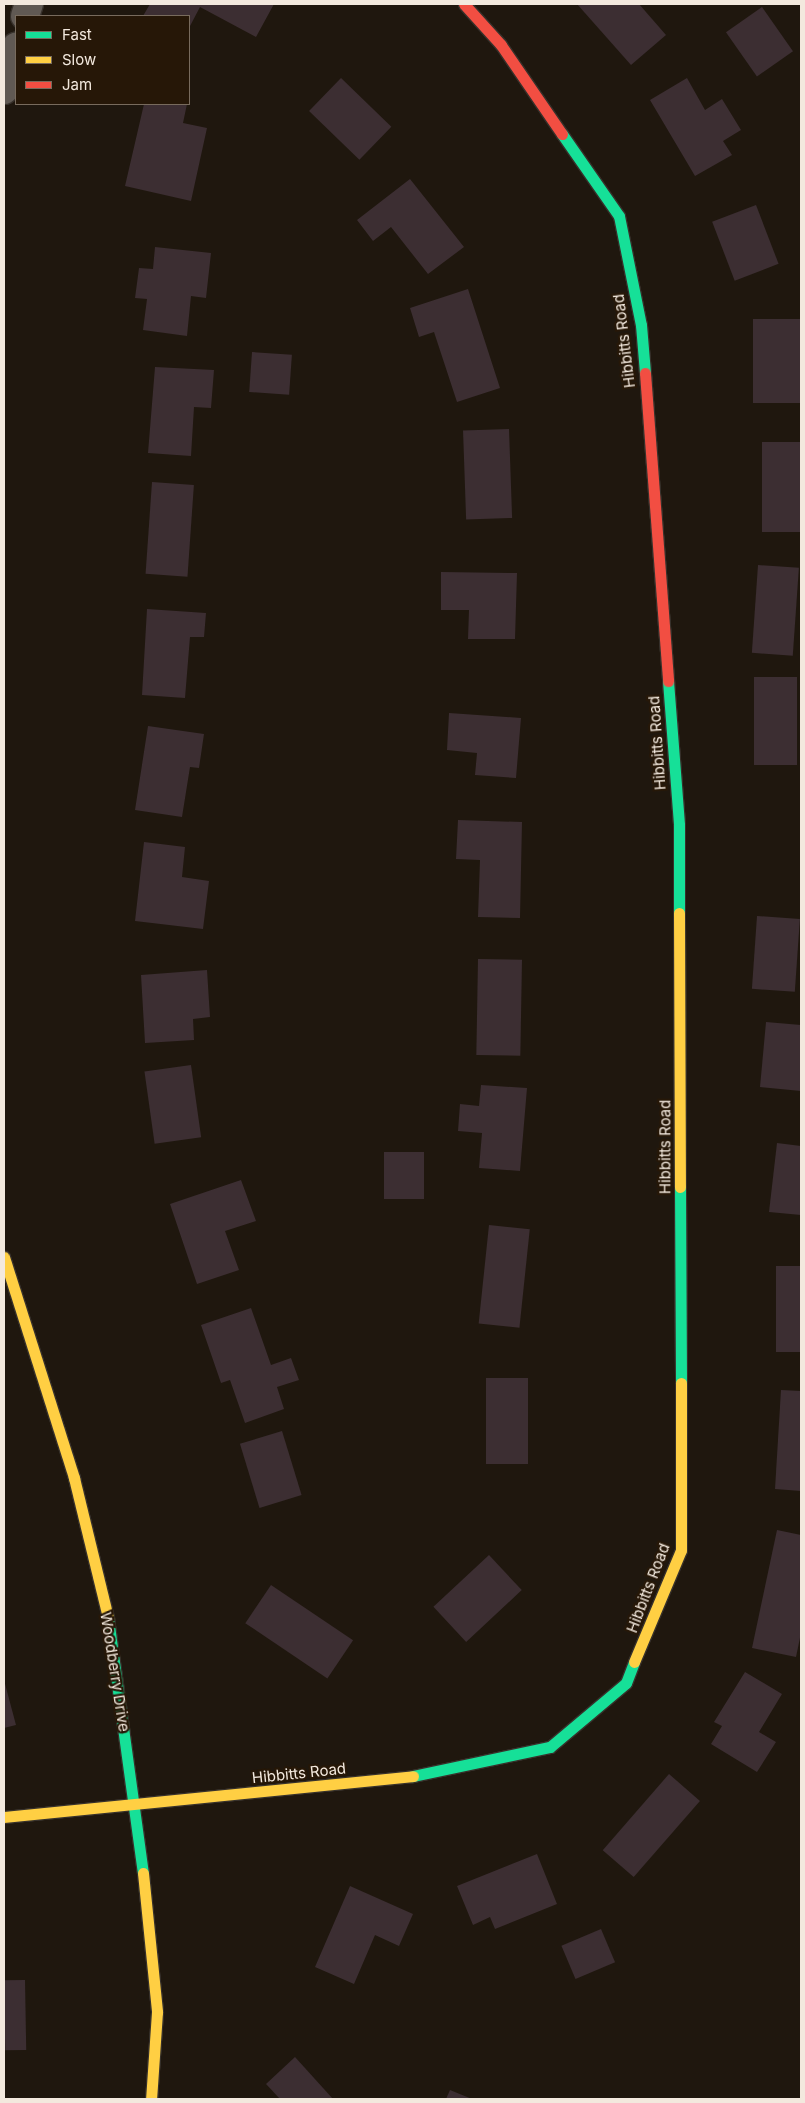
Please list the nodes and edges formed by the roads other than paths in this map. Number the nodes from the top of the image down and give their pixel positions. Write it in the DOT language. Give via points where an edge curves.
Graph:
graph roads {
  1 [pos="464,4"];
  2 [pos="15,51"];
  3 [pos="4,90"];
  4 [pos="4,1257"];
  5 [pos="136,1804"];
  6 [pos="4,1818"];
  7 [pos="151,2099"];
  1 -- 5 [label="street, Hibbitts Road" via="501,46 619,216 641,325 679,825 682,1550 626,1683 550,1747 437,1774"];
  2 -- 3 [label="street"];
  4 -- 5 [label="street, Woodberry Drive" via="74,1478 105,1606"];
  5 -- 6 [label="street, Hibbitts Road"];
  5 -- 7 [label="street, Woodberry Drive" via="157,2012"];
}
